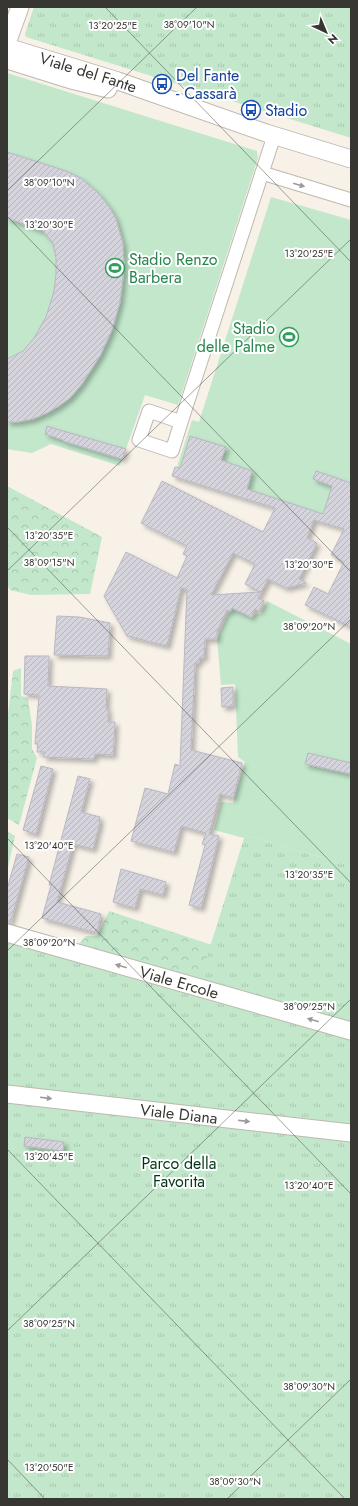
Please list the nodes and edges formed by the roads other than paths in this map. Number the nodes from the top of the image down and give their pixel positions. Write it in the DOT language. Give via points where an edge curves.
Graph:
graph roads {
  1 [pos="12,7"];
  2 [pos="20,7"];
  3 [pos="8,37"];
  4 [pos="7,54"];
  5 [pos="7,60"];
  6 [pos="116,86"];
  7 [pos="270,134"];
  8 [pos="351,159"];
  9 [pos="262,174"];
  10 [pos="351,200"];
  11 [pos="181,422"];
  12 [pos="7,933"];
  13 [pos="351,1031"];
  14 [pos="7,1094"];
  15 [pos="351,1133"];
  1 -- 3 [label="street"];
  2 -- 3 [label="street"];
  3 -- 6 [label="street, Viale del Fante"];
  4 -- 6 [label="street"];
  5 -- 6 [label="street" via="71,80"];
  6 -- 7 [label="street"];
  7 -- 8 [label="street"];
  7 -- 9 [label="street"];
  9 -- 10 [label="street, one-way"];
  9 -- 11 [label="street"];
  13 -- 12 [label="street, Viale Ercole, one-way"];
  14 -- 15 [label="street, Viale Diana, one-way"];
}
